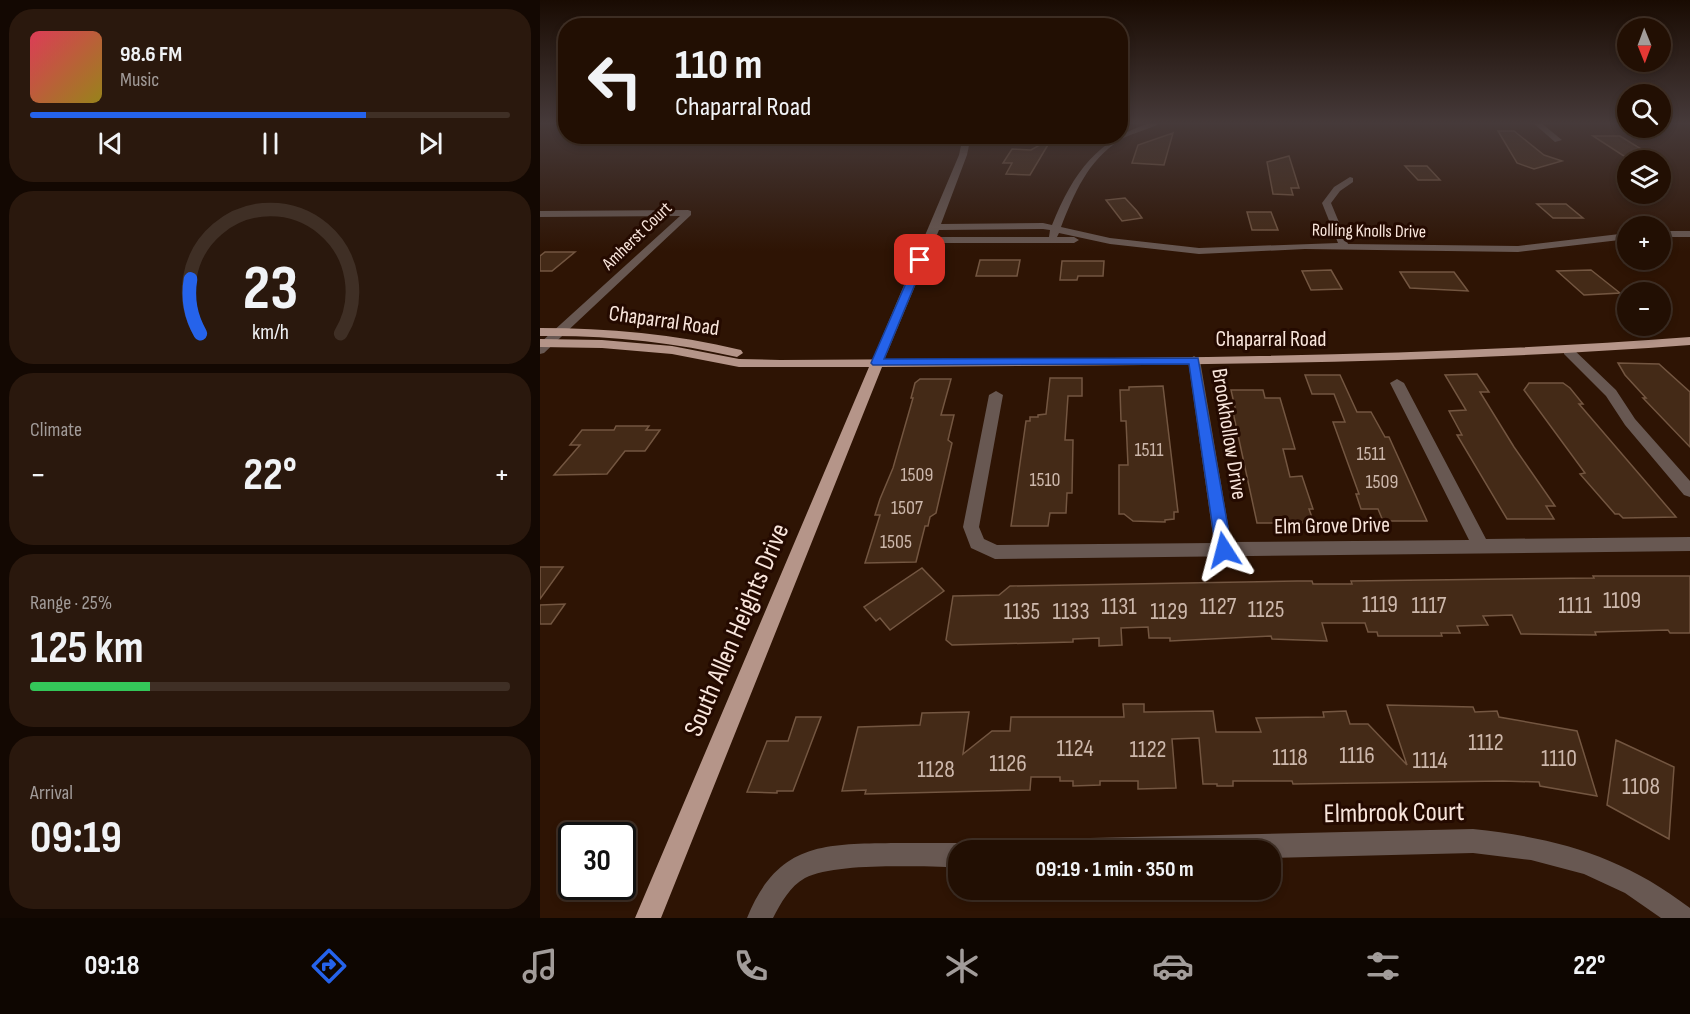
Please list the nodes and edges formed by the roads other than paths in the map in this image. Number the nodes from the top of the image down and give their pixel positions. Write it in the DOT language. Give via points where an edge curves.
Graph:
graph roads {
  1 [pos="959,165"];
  2 [pos="1085,165"];
  3 [pos="1350,180"];
  4 [pos="540,214"];
  5 [pos="935,226"];
  6 [pos="975,226"];
  7 [pos="1054,234"];
  8 [pos="1671,234"];
  9 [pos="1690,234"];
  10 [pos="1617,237"];
  11 [pos="970,239"];
  12 [pos="929,240"];
  13 [pos="1344,246"];
  14 [pos="559,332"];
  15 [pos="1690,341"];
  16 [pos="542,342"];
  17 [pos="1568,351"];
  18 [pos="1194,360"];
  19 [pos="877,363"];
  20 [pos="780,364"];
  21 [pos="1397,383"];
  22 [pos="996,395"];
  23 [pos="1690,491"];
  24 [pos="1690,544"];
  25 [pos="1481,547"];
  26 [pos="1224,550"];
  27 [pos="1281,846"];
  28 [pos="948,855"];
  29 [pos="648,918"];
  30 [pos="760,918"];
  31 [pos="1682,918"];
  1 -- 5 [label="street"];
  2 -- 7 [label="street"];
  3 -- 13 [label="street" via="1326,203"];
  4 -- 14 [label="street, Amherst Court" via="688,213"];
  5 -- 6 [label="street, Rolling Knolls Drive"];
  5 -- 12 [label="street"];
  6 -- 7 [label="street, Rolling Knolls Drive" via="1043,226"];
  6 -- 11 [label="street"];
  7 -- 11 [label="street, Rolling Knolls Drive"];
  7 -- 13 [label="street, Rolling Knolls Drive" via="1199,251"];
  8 -- 9 [label="street"];
  10 -- 13 [label="street, Rolling Knolls Drive" via="1518,249"];
  11 -- 12 [label="street, Rolling Knolls Drive"];
  12 -- 19 [label="street"];
  14 -- 16 [label="main road, Chaparral Road"];
  14 -- 20 [label="main road, Chaparral Road" via="670,338"];
  15 -- 17 [label="main road, Chaparral Road"];
  16 -- 20 [label="main road, Chaparral Road" via="672,350 738,363"];
  17 -- 18 [label="main road, Chaparral Road" via="1374,359"];
  17 -- 23 [label="street" via="1611,393 1630,422"];
  18 -- 19 [label="main road, Chaparral Road"];
  18 -- 26 [label="street, Brookhollow Drive"];
  19 -- 20 [label="main road, Chaparral Road"];
  19 -- 29 [label="main road, South Allen Heights Drive"];
  21 -- 25 [label="street"];
  22 -- 26 [label="street, Elm Grove Drive" via="971,527 977,543 1006,553"];
  24 -- 25 [label="street, Elm Grove Drive"];
  25 -- 26 [label="street, Elm Grove Drive"];
  27 -- 31 [label="street, Elmbrook Court" via="1473,841 1528,846 1575,857 1627,881"];
  28 -- 30 [label="street" via="837,858 813,863 794,871 779,885"];
}
